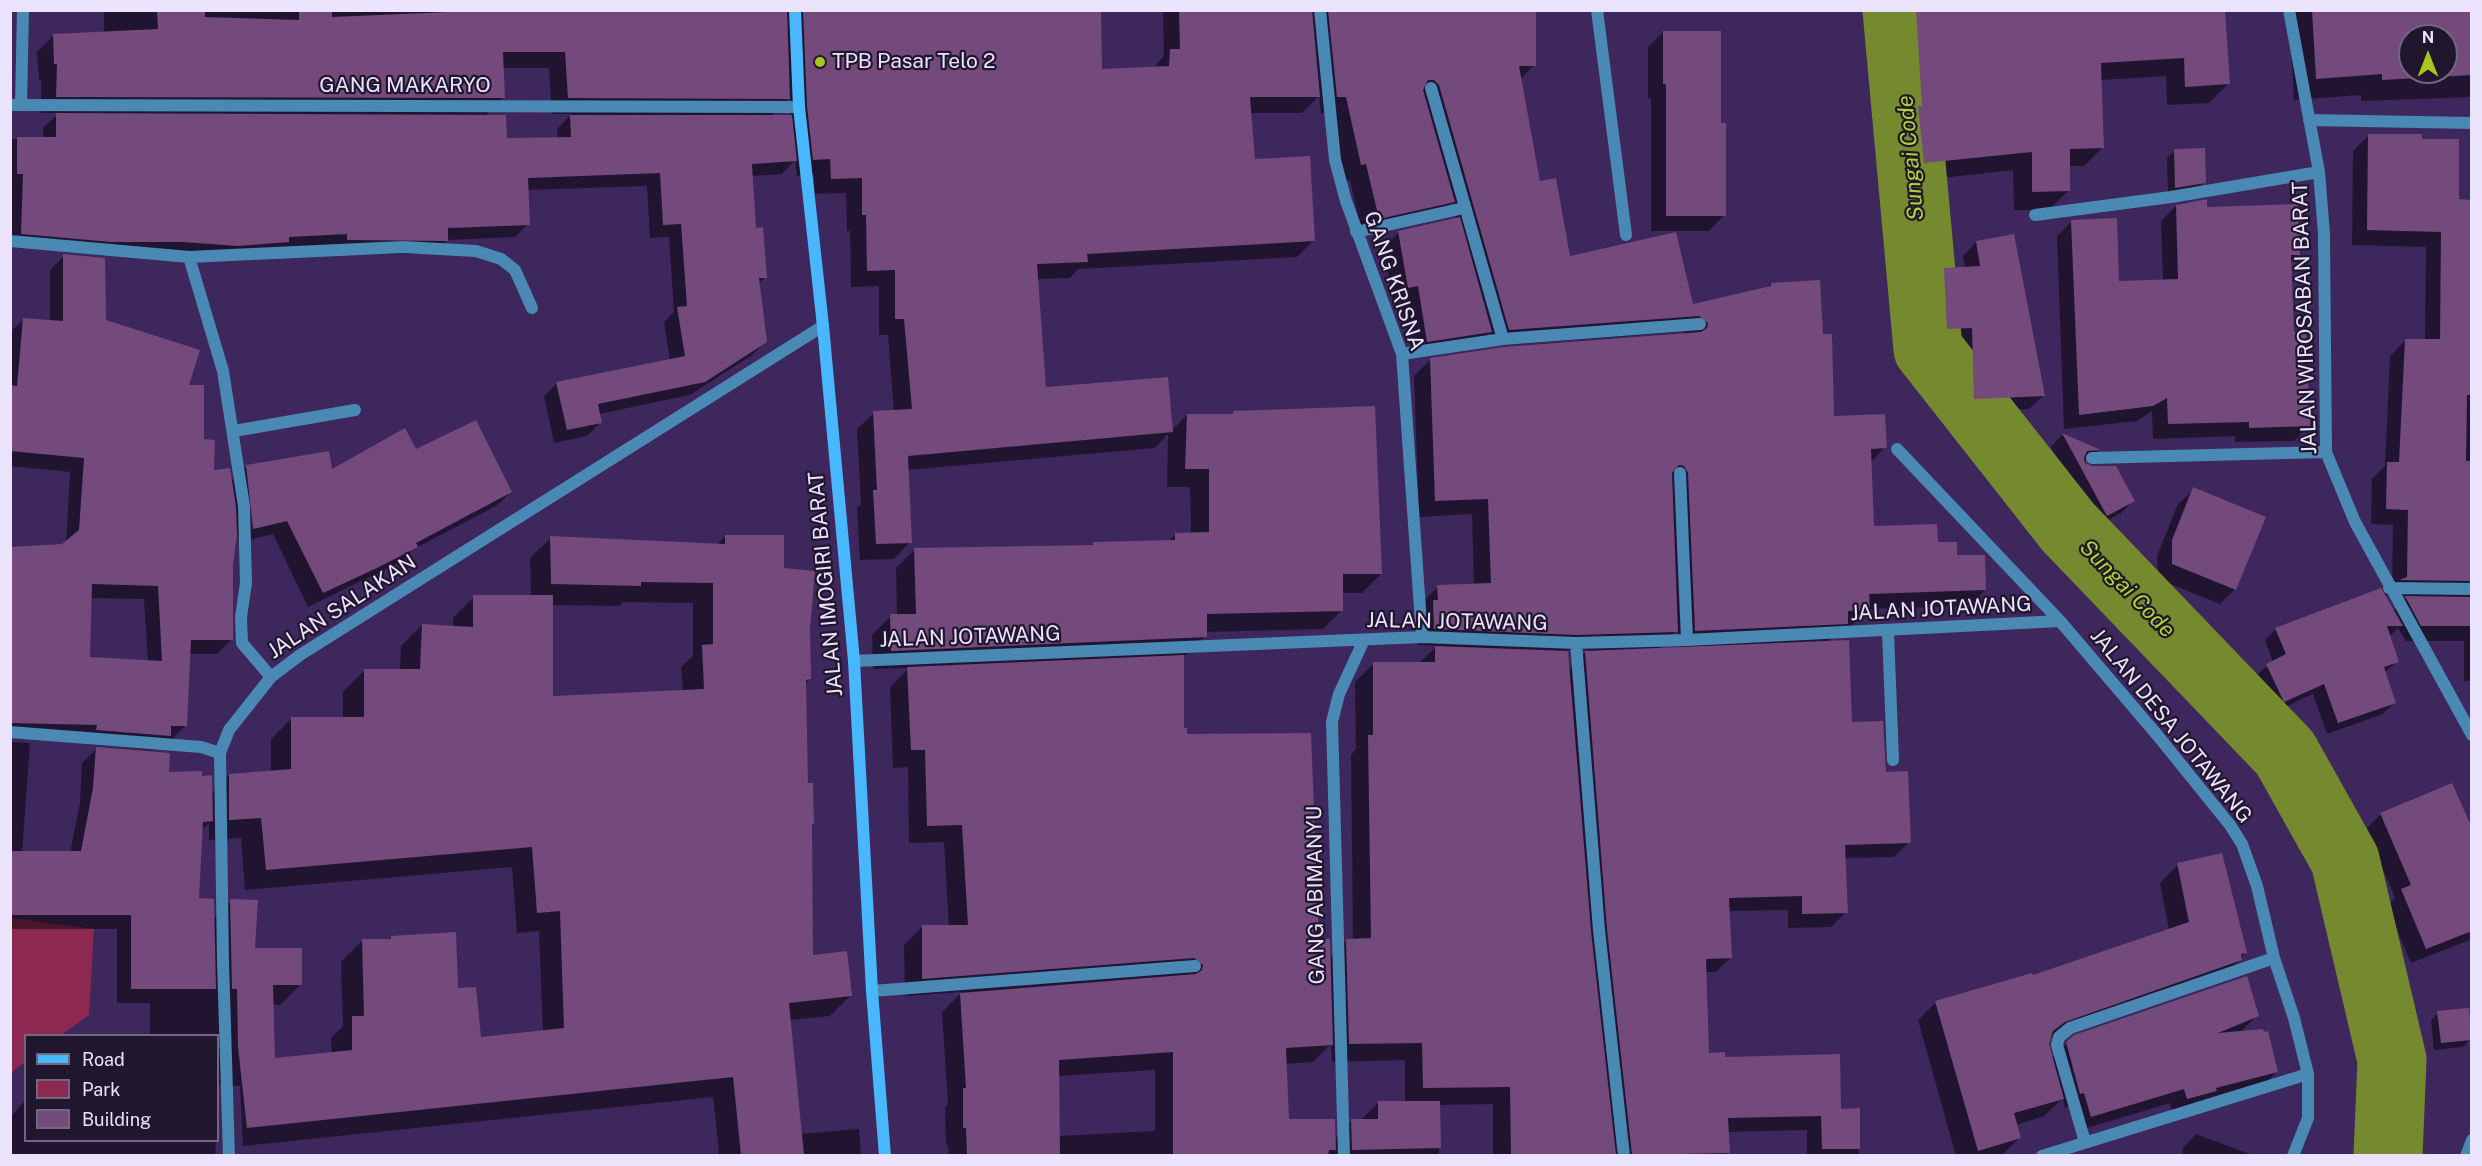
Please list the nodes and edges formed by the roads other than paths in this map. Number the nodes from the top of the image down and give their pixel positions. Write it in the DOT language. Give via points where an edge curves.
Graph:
graph roads {
  1 [pos="23,10"];
  2 [pos="795,10"];
  3 [pos="1320,10"];
  4 [pos="1597,10"];
  5 [pos="2289,10"];
  6 [pos="1431,88"];
  7 [pos="16,105"];
  8 [pos="799,107"];
  9 [pos="2309,120"];
  10 [pos="2472,123"];
  11 [pos="2319,172"];
  12 [pos="1464,208"];
  13 [pos="2036,215"];
  14 [pos="1356,232"];
  15 [pos="1626,235"];
  16 [pos="10,241"];
  17 [pos="189,257"];
  18 [pos="532,308"];
  19 [pos="1700,324"];
  20 [pos="823,326"];
  21 [pos="1503,339"];
  22 [pos="1402,354"];
  23 [pos="355,410"];
  24 [pos="234,431"];
  25 [pos="1897,449"];
  26 [pos="2326,452"];
  27 [pos="2092,458"];
  28 [pos="1680,473"];
  29 [pos="2389,588"];
  30 [pos="2472,589"];
  31 [pos="2060,621"];
  32 [pos="1888,632"];
  33 [pos="1422,637"];
  34 [pos="1364,640"];
  35 [pos="1687,640"];
  36 [pos="1576,643"];
  37 [pos="854,661"];
  38 [pos="272,677"];
  39 [pos="10,732"];
  40 [pos="2472,735"];
  41 [pos="220,753"];
  42 [pos="1893,760"];
  43 [pos="2274,958"];
  44 [pos="1195,966"];
  45 [pos="872,991"];
  46 [pos="2308,1074"];
  47 [pos="2472,1140"];
  48 [pos="2085,1142"];
  49 [pos="229,1155"];
  50 [pos="885,1155"];
  51 [pos="1344,1155"];
  52 [pos="1624,1155"];
  53 [pos="2042,1155"];
  54 [pos="2293,1155"];
  55 [pos="2466,1155"];
  1 -- 7 [label="street"];
  2 -- 8 [label="main road, JALAN IMOGIRI BARAT"];
  3 -- 14 [label="street, GANG KRISNA" via="1335,160"];
  4 -- 15 [label="street"];
  5 -- 9 [label="street, JALAN WIROSABAN BARAT"];
  6 -- 12 [label="street"];
  7 -- 8 [label="street, GANG MAKARYO"];
  8 -- 20 [label="main road, JALAN IMOGIRI BARAT"];
  9 -- 10 [label="street"];
  9 -- 11 [label="street, JALAN WIROSABAN BARAT"];
  11 -- 13 [label="street"];
  11 -- 26 [label="street, JALAN WIROSABAN BARAT" via="2324,234"];
  12 -- 14 [label="street"];
  12 -- 21 [label="street"];
  14 -- 22 [label="street, GANG KRISNA"];
  16 -- 17 [label="street"];
  17 -- 18 [label="street" via="403,247 476,251 501,259 515,270"];
  17 -- 24 [label="street" via="223,371"];
  19 -- 21 [label="street"];
  20 -- 37 [label="main road, JALAN IMOGIRI BARAT"];
  20 -- 38 [label="street, JALAN SALAKAN" via="300,655"];
  21 -- 22 [label="street"];
  22 -- 33 [label="street, GANG KRISNA"];
  23 -- 24 [label="street"];
  24 -- 38 [label="street" via="244,506 246,583 242,643"];
  25 -- 31 [label="street, JALAN DESA JOTAWANG"];
  26 -- 27 [label="street"];
  26 -- 29 [label="street, JALAN WIROSABAN BARAT" via="2355,522"];
  28 -- 35 [label="street"];
  29 -- 30 [label="street"];
  29 -- 40 [label="street, JALAN WIROSABAN BARAT"];
  31 -- 32 [label="street, JALAN JOTAWANG"];
  31 -- 43 [label="street, JALAN DESA JOTAWANG" via="2230,825 2251,865"];
  32 -- 35 [label="street, JALAN JOTAWANG"];
  32 -- 42 [label="street"];
  33 -- 34 [label="street, JALAN JOTAWANG"];
  33 -- 36 [label="street, JALAN JOTAWANG"];
  34 -- 37 [label="street, JALAN JOTAWANG"];
  34 -- 51 [label="street, GANG ABIMANYU" via="1339,694 1332,722"];
  35 -- 36 [label="street, JALAN JOTAWANG"];
  36 -- 52 [label="street" via="1599,930"];
  37 -- 45 [label="main road, JALAN IMOGIRI BARAT"];
  38 -- 41 [label="street, JALAN SALAKAN" via="229,730"];
  39 -- 41 [label="street" via="201,747"];
  41 -- 49 [label="street, JALAN SALAKAN"];
  43 -- 46 [label="street, JALAN DESA JOTAWANG"];
  43 -- 48 [label="street" via="2070,1028 2060,1037 2057,1045"];
  44 -- 45 [label="street"];
  45 -- 50 [label="main road, JALAN IMOGIRI BARAT"];
  46 -- 48 [label="street"];
  46 -- 54 [label="street, JALAN DESA JOTAWANG" via="2308,1118"];
  47 -- 55 [label="street"];
  48 -- 53 [label="street"];
}
